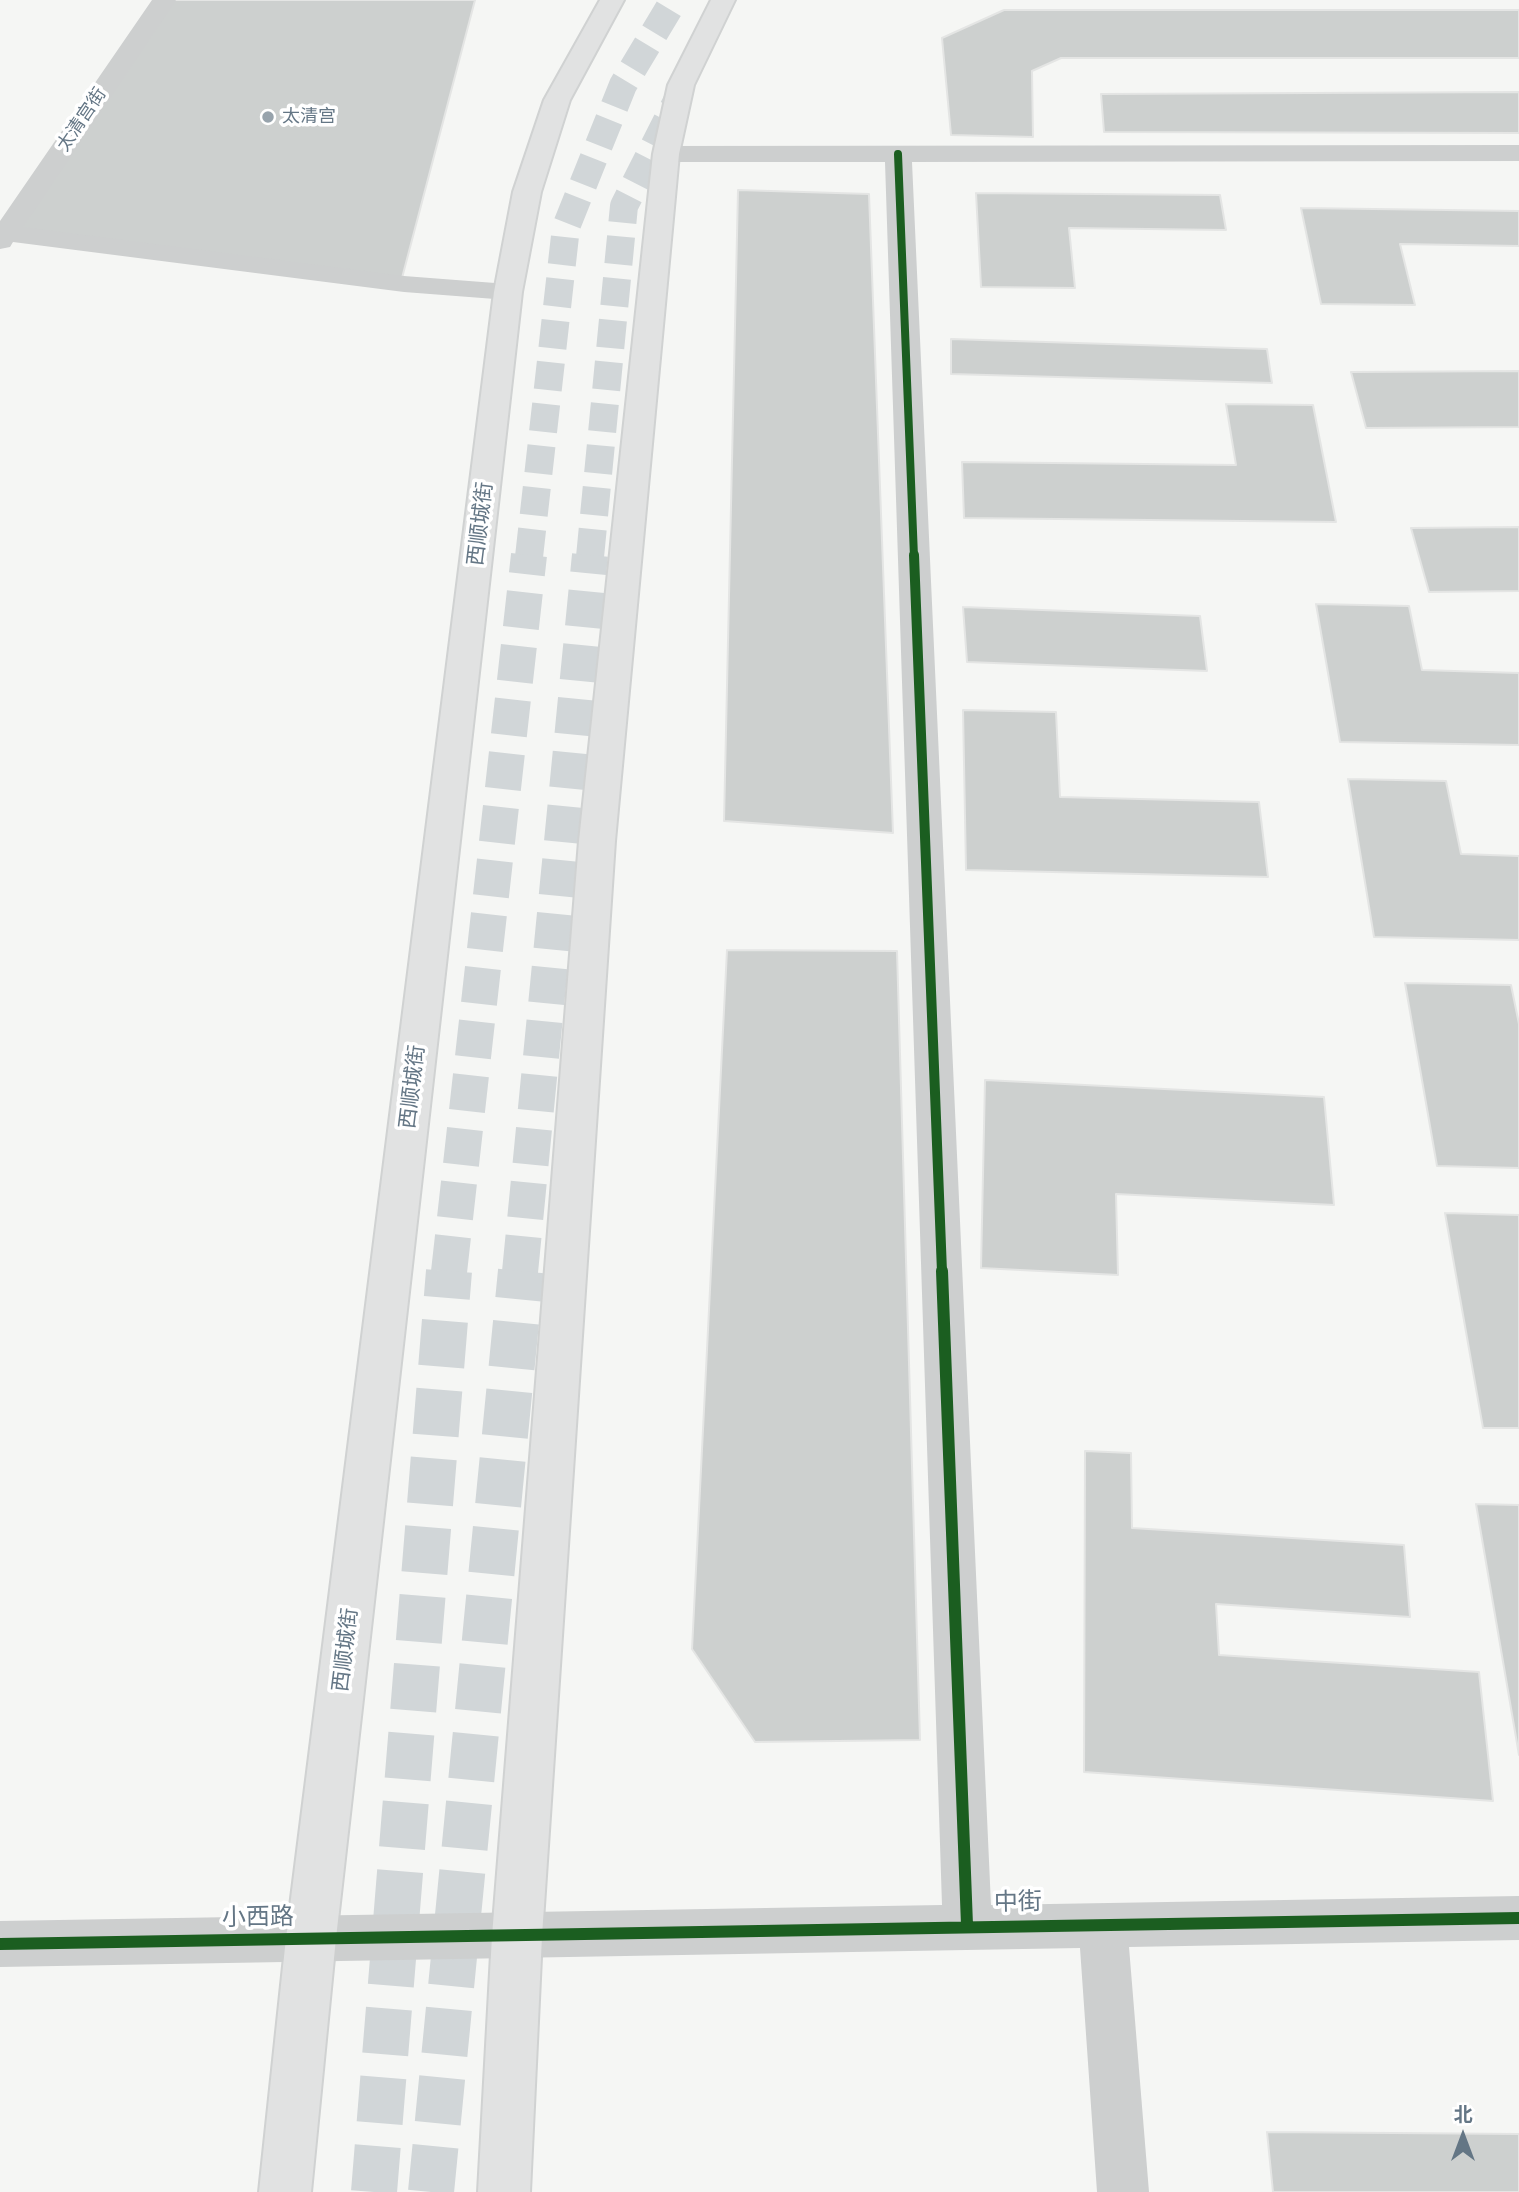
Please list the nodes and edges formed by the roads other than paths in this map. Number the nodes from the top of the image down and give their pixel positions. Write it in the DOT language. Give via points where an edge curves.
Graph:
graph roads {
  1 [pos="164,0"];
  2 [pos="612,0"];
  3 [pos="723,0"];
  4 [pos="1519,153"];
  5 [pos="666,154"];
  6 [pos="898,154"];
  7 [pos="1,235"];
  8 [pos="508,292"];
  9 [pos="1519,1917"];
  10 [pos="1102,1923"];
  11 [pos="967,1925"];
  12 [pos="517,1936"];
  13 [pos="311,1938"];
  14 [pos="0,1944"];
  15 [pos="285,2192"];
  16 [pos="504,2192"];
  17 [pos="1124,2192"];
  1 -- 7 [label="street, 太清宫街"];
  2 -- 8 [label="main road, 西顺城街" via="557,100 527,192"];
  3 -- 5 [label="main road" via="681,85"];
  4 -- 6 [label="street"];
  5 -- 6 [label="street"];
  5 -- 12 [label="main road" via="597,841"];
  6 -- 11 [label="street"];
  7 -- 8 [label="street" via="404,284"];
  8 -- 13 [label="main road, 西顺城街"];
  9 -- 10 [label="street, 中街"];
  10 -- 11 [label="street, 中街"];
  10 -- 17 [label="street"];
  11 -- 12 [label="street, 中街"];
  12 -- 13 [label="street, 小西路"];
  12 -- 16 [label="main road"];
  13 -- 14 [label="street, 小西路"];
  13 -- 15 [label="main road, 西顺城街"];
}
